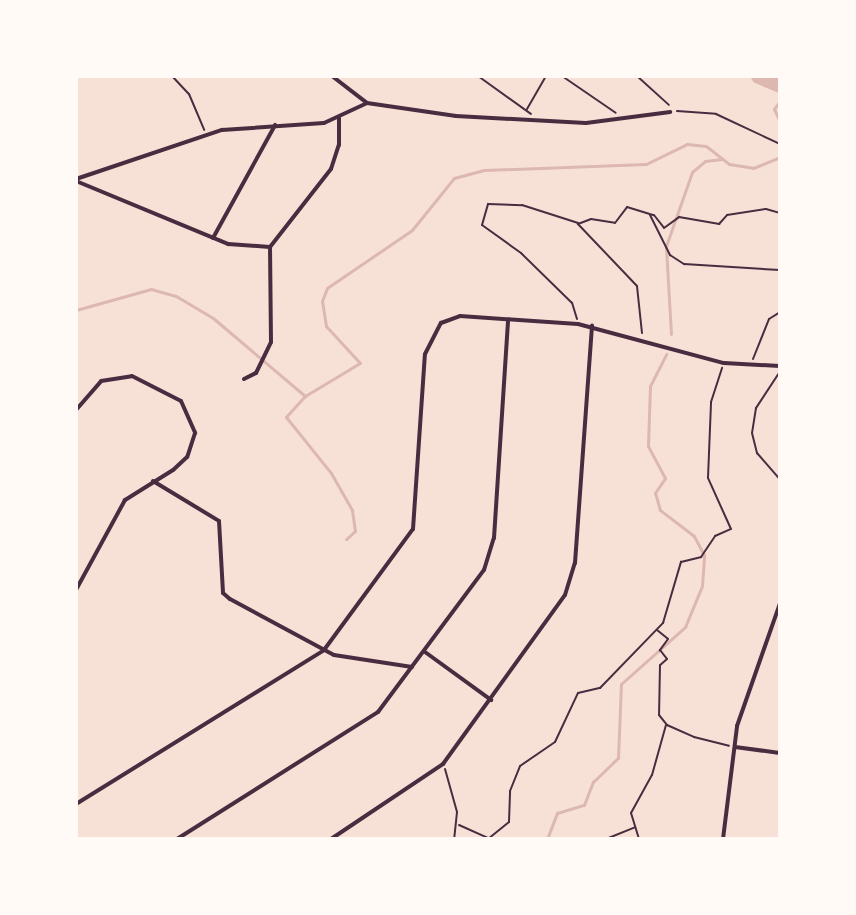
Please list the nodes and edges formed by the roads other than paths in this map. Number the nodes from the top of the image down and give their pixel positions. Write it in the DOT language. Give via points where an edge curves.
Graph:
graph roads {
  1 [pos="332,76"];
  2 [pos="367,103"];
  3 [pos="670,112"];
  4 [pos="339,118"];
  5 [pos="275,125"];
  6 [pos="76,180"];
  7 [pos="213,238"];
  8 [pos="270,247"];
  9 [pos="508,319"];
  10 [pos="592,326"];
  11 [pos="780,369"];
  12 [pos="244,379"];
  13 [pos="76,410"];
  14 [pos="153,481"];
  15 [pos="76,590"];
  16 [pos="780,603"];
  17 [pos="324,650"];
  18 [pos="425,652"];
  19 [pos="412,667"];
  20 [pos="491,700"];
  21 [pos="734,747"];
  22 [pos="780,753"];
  23 [pos="76,804"];
  24 [pos="177,839"];
  25 [pos="331,839"];
  26 [pos="723,839"];
  1 -- 2 [label="street"];
  2 -- 3 [label="street" via="529,123"];
  2 -- 4 [label="street"];
  4 -- 5 [label="street"];
  4 -- 8 [label="street" via="339,145 331,169"];
  5 -- 6 [label="street" via="206,135"];
  5 -- 7 [label="street"];
  6 -- 7 [label="street"];
  7 -- 8 [label="street" via="241,247"];
  8 -- 12 [label="street" via="274,308 266,359"];
  9 -- 10 [label="street"];
  9 -- 17 [label="street" via="460,316 433,331 425,354 413,529"];
  9 -- 18 [label="street" via="491,555"];
  10 -- 11 [label="street" via="724,363"];
  10 -- 20 [label="street" via="570,583 557,610"];
  13 -- 14 [label="street" via="93,387 116,375 132,376 181,401 192,417 193,443 173,470"];
  14 -- 15 [label="street" via="135,491 115,514"];
  14 -- 17 [label="street" via="219,521 223,593"];
  16 -- 21 [label="street"];
  17 -- 19 [label="street"];
  17 -- 23 [label="street"];
  18 -- 19 [label="street"];
  18 -- 20 [label="street"];
  19 -- 24 [label="street" via="363,725"];
  20 -- 25 [label="street" via="443,764"];
  21 -- 22 [label="street"];
  21 -- 26 [label="street"];
}
